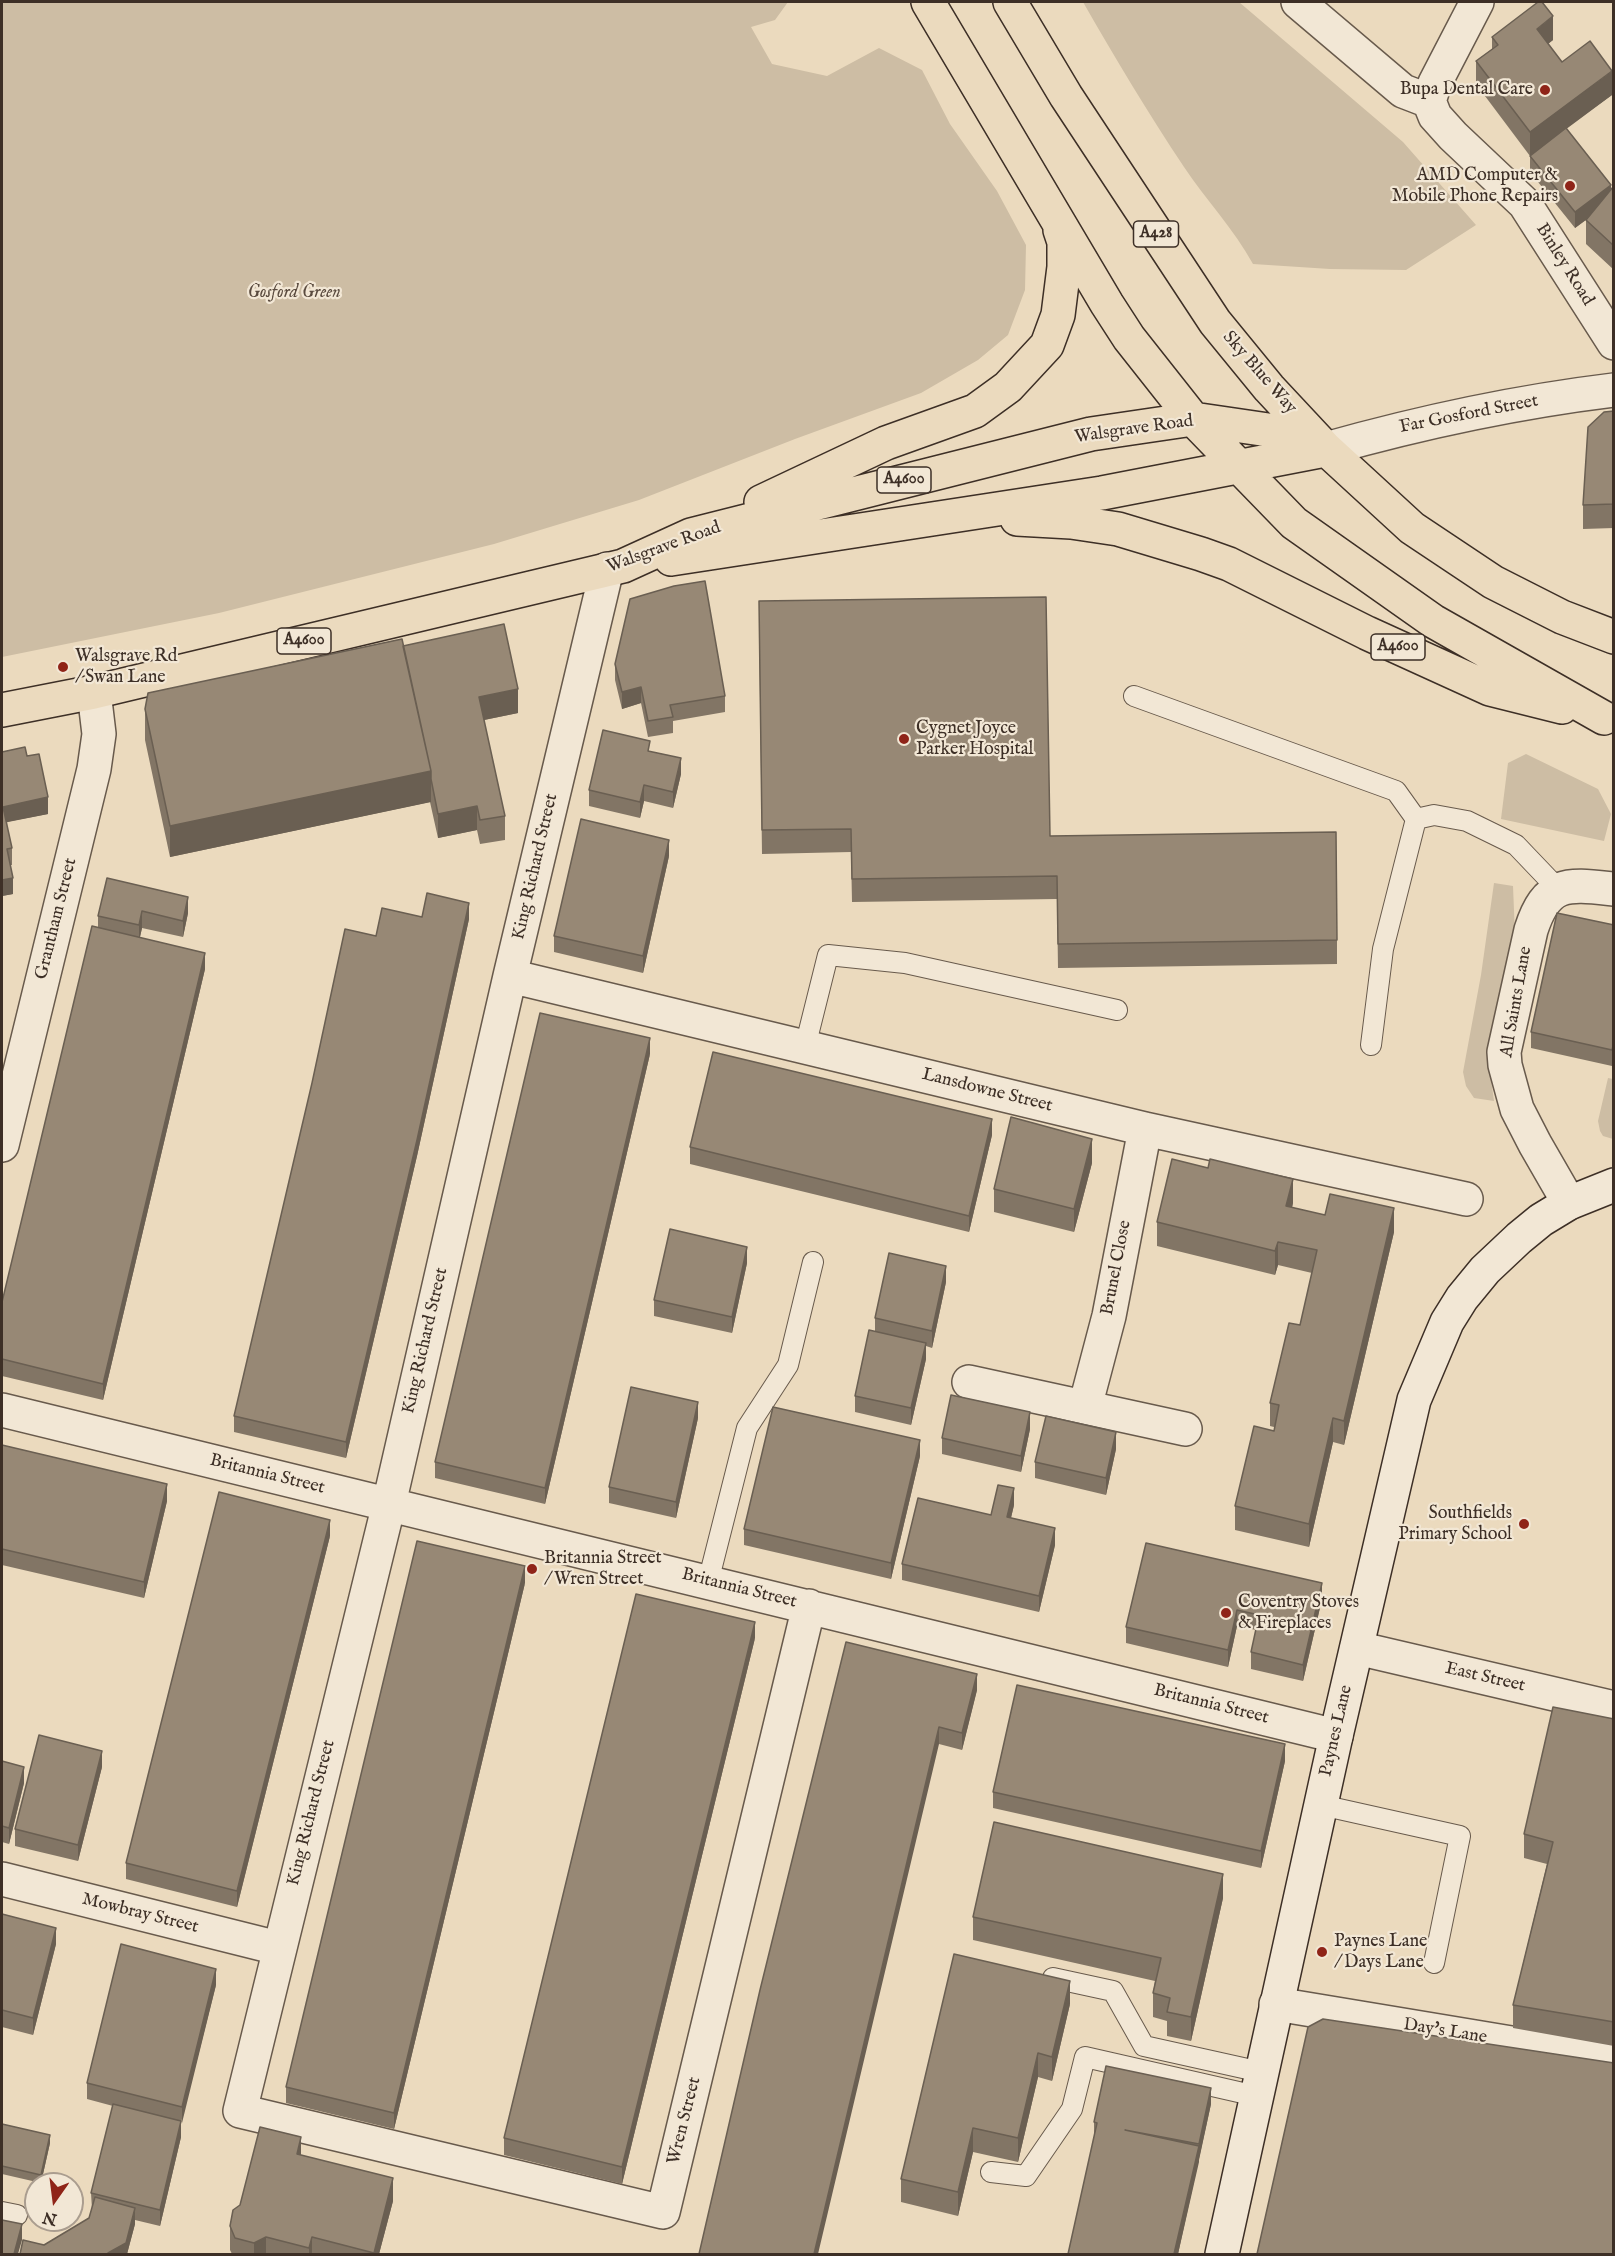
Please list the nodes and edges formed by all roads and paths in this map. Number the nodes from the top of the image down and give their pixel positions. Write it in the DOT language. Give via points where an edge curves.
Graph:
graph roads {
  1 [pos="928,2"];
  2 [pos="1010,2"];
  3 [pos="1298,2"];
  4 [pos="1477,2"];
  5 [pos="1429,101"];
  6 [pos="1058,219"];
  7 [pos="1614,343"];
  8 [pos="1614,390"];
  9 [pos="1193,419"];
  10 [pos="1326,449"];
  11 [pos="1238,466"];
  12 [pos="941,519"];
  13 [pos="691,534"];
  14 [pos="615,568"];
  15 [pos="1614,637"];
  16 [pos="94,692"];
  17 [pos="1134,696"];
  18 [pos="2,711"];
  19 [pos="1609,719"];
  20 [pos="1416,819"];
  21 [pos="1558,889"];
  22 [pos="1614,889"];
  23 [pos="510,976"];
  24 [pos="1118,1010"];
  25 [pos="1371,1045"];
  26 [pos="805,1047"];
  27 [pos="1145,1129"];
  28 [pos="2,1145"];
  29 [pos="1614,1185"];
  30 [pos="1466,1199"];
  31 [pos="1569,1203"];
  32 [pos="813,1262"];
  33 [pos="969,1382"];
  34 [pos="1085,1407"];
  35 [pos="2,1410"];
  36 [pos="1185,1429"];
  37 [pos="389,1504"];
  38 [pos="708,1582"];
  39 [pos="809,1606"];
  40 [pos="1357,1648"];
  41 [pos="1614,1708"];
  42 [pos="1336,1736"];
  43 [pos="1320,1805"];
  44 [pos="2,1880"];
  45 [pos="278,1948"];
  46 [pos="1434,1963"];
  47 [pos="1053,1978"];
  48 [pos="1276,2004"];
  49 [pos="1614,2060"];
  50 [pos="1258,2084"];
  51 [pos="240,2111"];
  52 [pos="991,2172"];
  53 [pos="1222,2254"];
  1 -- 6 [label="highway"];
  2 -- 10 [label="highway, Sky Blue Way / A428" via="1066,96 1215,322"];
  3 -- 5 [label="street" via="1402,91"];
  4 -- 5 [label="street"];
  5 -- 7 [label="street, Binley Road" via="1435,116 1453,136 1525,204"];
  6 -- 9 [label="highway" via="1129,338"];
  6 -- 13 [label="highway, A4600" via="1064,242 1064,267 1058,315 1047,345 1008,387 975,411 886,443"];
  8 -- 10 [label="street, Far Gosford Street" via="1457,415"];
  9 -- 10 [label="highway, Walsgrave Road / A4600" via="1275,431"];
  9 -- 11 [label="highway"];
  9 -- 13 [label="highway, Walsgrave Road / A4600" via="1063,440"];
  10 -- 11 [label="highway, A4600"];
  10 -- 15 [label="highway, Sky Blue Way / A4600" via="1413,528 1493,582 1562,617"];
  11 -- 12 [label="highway, A4600"];
  11 -- 19 [label="highway" via="1294,523 1433,621"];
  12 -- 14 [label="highway, A4600"];
  12 -- 19 [label="highway, A4600" via="1071,522 1118,530 1201,554 1490,689"];
  13 -- 14 [label="highway, Walsgrave Road / A4600"];
  14 -- 16 [label="highway, Walsgrave Road / A4600"];
  14 -- 23 [label="street, King Richard Street"];
  16 -- 18 [label="highway, Walsgrave Road / A4600"];
  16 -- 28 [label="street, Grantham Street" via="99,734 94,768"];
  17 -- 20 [label="lane" via="1396,791"];
  20 -- 21 [label="lane" via="1434,815 1467,821 1516,844"];
  20 -- 25 [label="lane" via="1383,949"];
  21 -- 22 [label="street" via="1570,885"];
  21 -- 31 [label="street, All Saints Lane" via="1545,899 1533,921 1504,1052 1518,1109"];
  23 -- 26 [label="street, Lansdowne Street"];
  23 -- 37 [label="street, King Richard Street"];
  24 -- 26 [label="lane" via="906,963 828,955"];
  26 -- 27 [label="street, Lansdowne Street"];
  27 -- 30 [label="street, Lansdowne Street"];
  27 -- 34 [label="street, Brunel Close" via="1108,1316"];
  29 -- 31 [label="street, Paynes Lane"];
  31 -- 40 [label="street, Paynes Lane" via="1541,1220 1485,1270 1447,1322 1414,1400"];
  32 -- 38 [label="lane" via="788,1365 747,1428"];
  33 -- 34 [label="street"];
  34 -- 36 [label="street"];
  35 -- 37 [label="street, Britannia Street"];
  37 -- 38 [label="street, Britannia Street"];
  37 -- 45 [label="street, King Richard Street"];
  38 -- 39 [label="street, Britannia Street"];
  39 -- 42 [label="street, Britannia Street"];
  39 -- 51 [label="street, Wren Street" via="663,2212"];
  40 -- 41 [label="street, East Street"];
  40 -- 42 [label="street, Paynes Lane"];
  42 -- 43 [label="street, Paynes Lane"];
  43 -- 46 [label="lane" via="1460,1836"];
  43 -- 48 [label="street, Paynes Lane"];
  44 -- 45 [label="street, Mowbray Street"];
  45 -- 51 [label="street, King Richard Street"];
  47 -- 50 [label="lane" via="1113,1991 1144,2046"];
  48 -- 49 [label="street, Day's Lane"];
  48 -- 50 [label="street, Paynes Lane"];
  50 -- 52 [label="lane" via="1085,2057 1072,2109 1026,2176"];
  50 -- 53 [label="street, Paynes Lane"];
}
